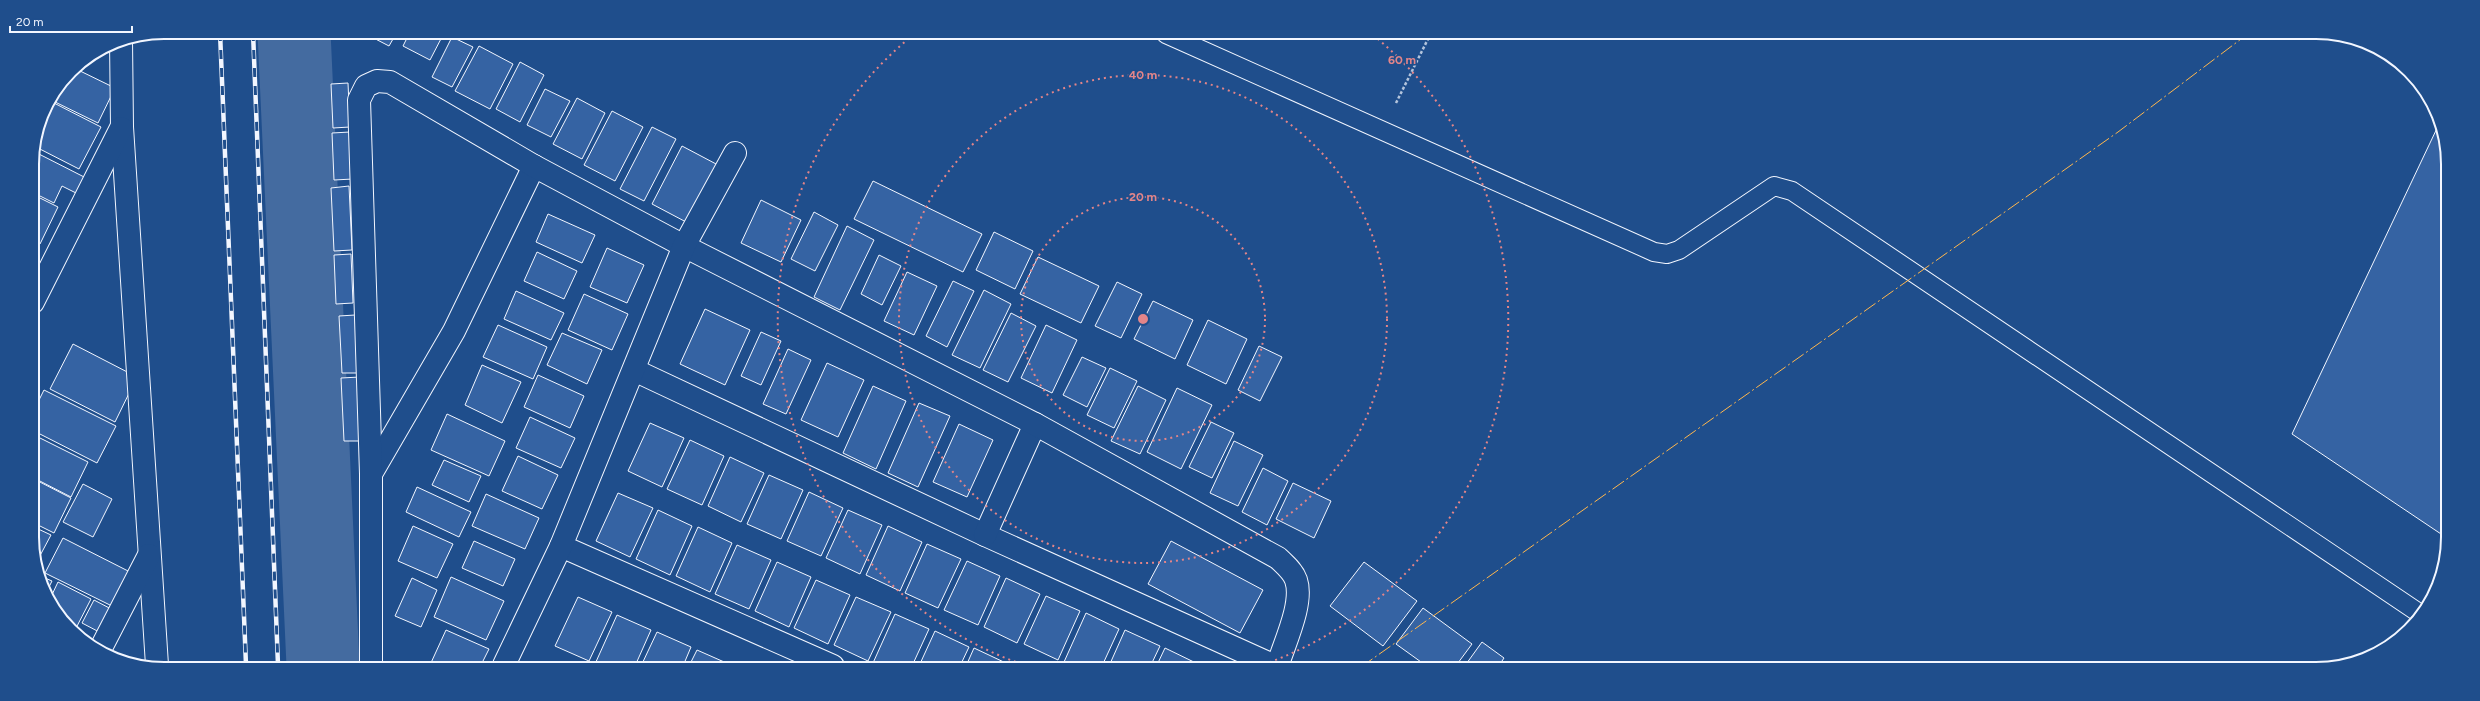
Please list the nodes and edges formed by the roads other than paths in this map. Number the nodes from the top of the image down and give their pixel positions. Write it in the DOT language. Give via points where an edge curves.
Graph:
graph roads {
  1 [pos="1177,39"];
  2 [pos="121,47"];
  3 [pos="122,127"];
  4 [pos="735,153"];
  5 [pos="534,166"];
  6 [pos="684,246"];
  7 [pos="39,290"];
  8 [pos="634,370"];
  9 [pos="1036,424"];
  10 [pos="372,474"];
  11 [pos="985,535"];
  12 [pos="560,546"];
  13 [pos="149,555"];
  14 [pos="2416,611"];
  15 [pos="102,646"];
  16 [pos="157,662"];
  17 [pos="371,662"];
  18 [pos="505,662"];
  19 [pos="824,662"];
  20 [pos="1266,662"];
  21 [pos="1279,662"];
  1 -- 14 [label="lane" via="1654,252 1667,254 1679,250 1774,186 1792,191"];
  2 -- 3 [label="street"];
  3 -- 7 [label="street"];
  3 -- 13 [label="street"];
  4 -- 6 [label="street"];
  5 -- 6 [label="street"];
  5 -- 10 [label="street" via="454,331"];
  5 -- 10 [label="street" via="390,82 377,81 362,90 359,100"];
  6 -- 8 [label="street"];
  6 -- 9 [label="street"];
  8 -- 11 [label="street"];
  8 -- 12 [label="street"];
  9 -- 11 [label="street"];
  9 -- 21 [label="street" via="1278,558 1296,579 1297,606"];
  10 -- 17 [label="street"];
  11 -- 20 [label="street"];
  12 -- 18 [label="street"];
  12 -- 19 [label="street"];
  13 -- 15 [label="street"];
  13 -- 16 [label="street"];
}
